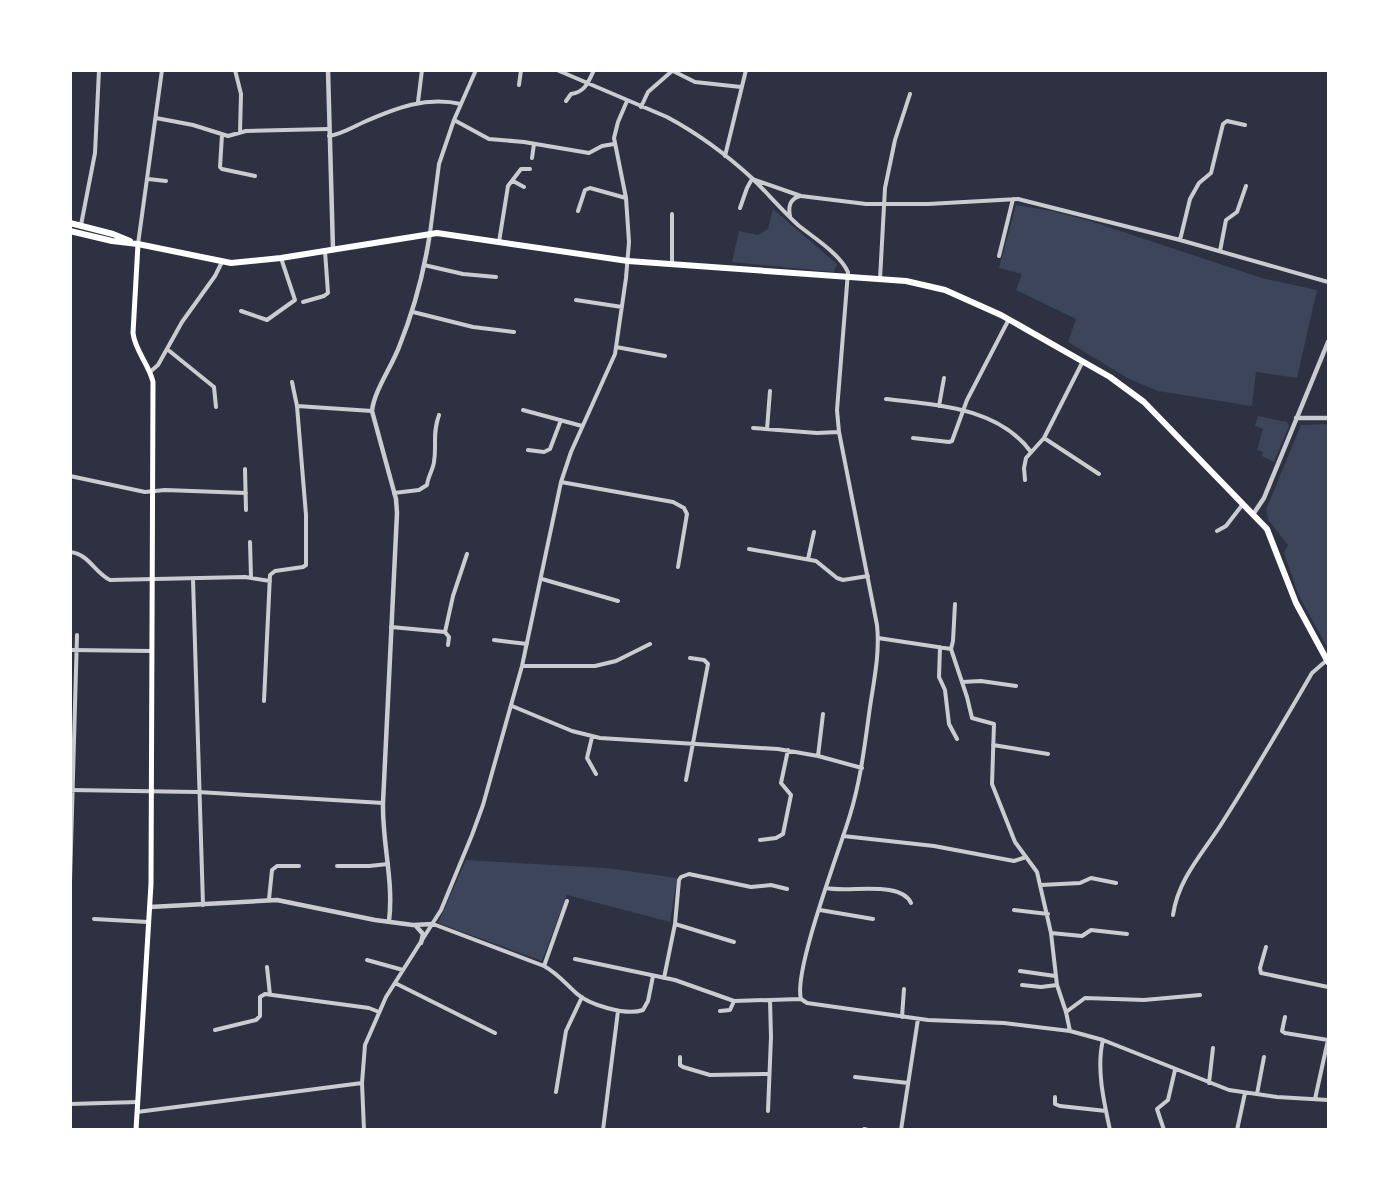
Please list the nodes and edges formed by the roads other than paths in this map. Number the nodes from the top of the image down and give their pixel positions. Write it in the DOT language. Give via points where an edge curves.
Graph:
graph roads {
  1 [pos="99,70"];
  2 [pos="162,70"];
  3 [pos="235,70"];
  4 [pos="328,70"];
  5 [pos="422,70"];
  6 [pos="476,70"];
  7 [pos="521,70"];
  8 [pos="557,70"];
  9 [pos="594,70"];
  10 [pos="746,70"];
  11 [pos="673,71"];
  12 [pos="566,72"];
  13 [pos="587,84"];
  14 [pos="519,85"];
  15 [pos="741,87"];
  16 [pos="910,94"];
  17 [pos="566,101"];
  18 [pos="627,101"];
  19 [pos="418,103"];
  20 [pos="460,104"];
  21 [pos="641,107"];
  22 [pos="156,118"];
  23 [pos="454,120"];
  24 [pos="1245,125"];
  25 [pos="328,129"];
  26 [pos="240,132"];
  27 [pos="222,135"];
  28 [pos="328,136"];
  29 [pos="534,144"];
  30 [pos="614,144"];
  31 [pos="725,156"];
  32 [pos="532,158"];
  33 [pos="530,169"];
  34 [pos="255,176"];
  35 [pos="752,178"];
  36 [pos="148,179"];
  37 [pos="166,181"];
  38 [pos="513,181"];
  39 [pos="1246,186"];
  40 [pos="524,187"];
  41 [pos="801,196"];
  42 [pos="626,198"];
  43 [pos="1013,199"];
  44 [pos="883,204"];
  45 [pos="740,208"];
  46 [pos="578,211"];
  47 [pos="672,214"];
  48 [pos="790,217"];
  49 [pos="70,223"];
  50 [pos="80,226"];
  51 [pos="70,231"];
  52 [pos="430,233"];
  53 [pos="1180,240"];
  54 [pos="499,242"];
  55 [pos="138,244"];
  56 [pos="333,250"];
  57 [pos="324,251"];
  58 [pos="1220,251"];
  59 [pos="999,256"];
  60 [pos="281,258"];
  61 [pos="628,261"];
  62 [pos="222,262"];
  63 [pos="672,264"];
  64 [pos="424,265"];
  65 [pos="848,276"];
  66 [pos="496,277"];
  67 [pos="880,279"];
  68 [pos="1329,282"];
  69 [pos="576,300"];
  70 [pos="303,302"];
  71 [pos="622,307"];
  72 [pos="241,311"];
  73 [pos="413,312"];
  74 [pos="1009,319"];
  75 [pos="514,332"];
  76 [pos="1329,342"];
  77 [pos="616,347"];
  78 [pos="166,349"];
  79 [pos="665,356"];
  80 [pos="1083,361"];
  81 [pos="150,372"];
  82 [pos="944,378"];
  83 [pos="292,382"];
  84 [pos="770,391"];
  85 [pos="886,399"];
  86 [pos="297,406"];
  87 [pos="939,406"];
  88 [pos="216,407"];
  89 [pos="523,410"];
  90 [pos="372,411"];
  91 [pos="962,411"];
  92 [pos="439,415"];
  93 [pos="1296,418"];
  94 [pos="1329,418"];
  95 [pos="561,420"];
  96 [pos="582,426"];
  97 [pos="753,428"];
  98 [pos="767,429"];
  99 [pos="839,432"];
  100 [pos="913,438"];
  101 [pos="1044,438"];
  102 [pos="528,450"];
  103 [pos="1030,452"];
  104 [pos="245,469"];
  105 [pos="1099,474"];
  106 [pos="70,476"];
  107 [pos="1025,480"];
  108 [pos="561,482"];
  109 [pos="154,492"];
  110 [pos="246,493"];
  111 [pos="394,493"];
  112 [pos="1244,504"];
  113 [pos="246,510"];
  114 [pos="1254,513"];
  115 [pos="1217,531"];
  116 [pos="814,532"];
  117 [pos="250,542"];
  118 [pos="750,549"];
  119 [pos="70,552"];
  120 [pos="467,554"];
  121 [pos="808,559"];
  122 [pos="678,567"];
  123 [pos="868,576"];
  124 [pos="251,578"];
  125 [pos="193,579"];
  126 [pos="542,579"];
  127 [pos="153,580"];
  128 [pos="270,581"];
  129 [pos="618,601"];
  130 [pos="955,604"];
  131 [pos="392,627"];
  132 [pos="445,632"];
  133 [pos="77,635"];
  134 [pos="879,638"];
  135 [pos="494,640"];
  136 [pos="650,644"];
  137 [pos="448,645"];
  138 [pos="527,645"];
  139 [pos="940,647"];
  140 [pos="70,650"];
  141 [pos="77,650"];
  142 [pos="951,650"];
  143 [pos="152,651"];
  144 [pos="690,657"];
  145 [pos="1328,661"];
  146 [pos="522,666"];
  147 [pos="962,682"];
  148 [pos="1016,686"];
  149 [pos="264,701"];
  150 [pos="512,706"];
  151 [pos="823,714"];
  152 [pos="592,737"];
  153 [pos="957,739"];
  154 [pos="693,744"];
  155 [pos="993,745"];
  156 [pos="788,750"];
  157 [pos="1048,754"];
  158 [pos="818,756"];
  159 [pos="862,768"];
  160 [pos="596,774"];
  161 [pos="686,780"];
  162 [pos="72,790"];
  163 [pos="151,792"];
  164 [pos="198,792"];
  165 [pos="382,803"];
  166 [pos="843,836"];
  167 [pos="760,840"];
  168 [pos="1026,857"];
  169 [pos="388,864"];
  170 [pos="299,866"];
  171 [pos="337,866"];
  172 [pos="70,882"];
  173 [pos="1116,883"];
  174 [pos="1041,885"];
  175 [pos="826,888"];
  176 [pos="787,889"];
  177 [pos="269,899"];
  178 [pos="567,900"];
  179 [pos="911,903"];
  180 [pos="203,905"];
  181 [pos="150,907"];
  182 [pos="820,910"];
  183 [pos="1014,910"];
  184 [pos="1048,914"];
  185 [pos="1173,915"];
  186 [pos="94,919"];
  187 [pos="873,920"];
  188 [pos="389,921"];
  189 [pos="149,922"];
  190 [pos="433,924"];
  191 [pos="675,924"];
  192 [pos="413,925"];
  193 [pos="1051,933"];
  194 [pos="1127,934"];
  195 [pos="734,942"];
  196 [pos="421,943"];
  197 [pos="1266,947"];
  198 [pos="575,959"];
  199 [pos="367,960"];
  200 [pos="544,966"];
  201 [pos="267,967"];
  202 [pos="403,970"];
  203 [pos="1020,971"];
  204 [pos="653,976"];
  205 [pos="1055,976"];
  206 [pos="664,978"];
  207 [pos="395,983"];
  208 [pos="1022,985"];
  209 [pos="1057,985"];
  210 [pos="1329,987"];
  211 [pos="904,988"];
  212 [pos="270,995"];
  213 [pos="1200,995"];
  214 [pos="582,997"];
  215 [pos="801,999"];
  216 [pos="770,1000"];
  217 [pos="734,1001"];
  218 [pos="618,1011"];
  219 [pos="720,1011"];
  220 [pos="380,1012"];
  221 [pos="1066,1012"];
  222 [pos="902,1017"];
  223 [pos="1286,1017"];
  224 [pos="918,1019"];
  225 [pos="215,1030"];
  226 [pos="1070,1031"];
  227 [pos="495,1033"];
  228 [pos="1104,1040"];
  229 [pos="1213,1048"];
  230 [pos="680,1057"];
  231 [pos="1264,1057"];
  232 [pos="1175,1070"];
  233 [pos="769,1074"];
  234 [pos="855,1077"];
  235 [pos="362,1083"];
  236 [pos="908,1083"];
  237 [pos="1209,1083"];
  238 [pos="556,1092"];
  239 [pos="1245,1093"];
  240 [pos="1257,1094"];
  241 [pos="1055,1097"];
  242 [pos="1315,1099"];
  243 [pos="1329,1100"];
  244 [pos="138,1102"];
  245 [pos="70,1104"];
  246 [pos="768,1111"];
  247 [pos="1106,1111"];
  248 [pos="137,1112"];
  249 [pos="136,1130"];
  250 [pos="364,1130"];
  251 [pos="603,1130"];
  252 [pos="901,1130"];
  253 [pos="1110,1130"];
  254 [pos="1164,1130"];
  255 [pos="1237,1130"];
  1 -- 50 [label="street" via="95,153"];
  2 -- 22 [label="street"];
  3 -- 26 [label="street" via="241,94"];
  4 -- 25 [label="street"];
  5 -- 19 [label="street"];
  6 -- 20 [label="street"];
  7 -- 14 [label="street"];
  8 -- 12 [label="street"];
  9 -- 13 [label="street"];
  10 -- 15 [label="street"];
  11 -- 15 [label="street" via="701,84"];
  11 -- 21 [label="street" via="648,92"];
  12 -- 13 [label="street"];
  13 -- 17 [label="street"];
  13 -- 18 [label="street"];
  15 -- 31 [label="street"];
  16 -- 44 [label="street" via="891,157"];
  18 -- 21 [label="street"];
  18 -- 30 [label="street"];
  19 -- 20 [label="street"];
  19 -- 28 [label="street"];
  20 -- 23 [label="street"];
  21 -- 31 [label="street" via="674,121"];
  22 -- 27 [label="street"];
  22 -- 36 [label="street"];
  23 -- 29 [label="street" via="489,139"];
  23 -- 52 [label="street" via="437,172"];
  24 -- 53 [label="street" via="1227,121 1222,124 1211,173 1199,183 1190,199"];
  25 -- 26 [label="street"];
  25 -- 28 [label="street"];
  26 -- 27 [label="street"];
  27 -- 34 [label="street" via="220,167"];
  28 -- 56 [label="street"];
  29 -- 30 [label="street" via="589,153"];
  29 -- 32 [label="street"];
  30 -- 42 [label="street"];
  31 -- 35 [label="street"];
  33 -- 38 [label="street" via="521,169"];
  35 -- 41 [label="street"];
  35 -- 45 [label="street"];
  35 -- 48 [label="street"];
  36 -- 37 [label="street"];
  36 -- 55 [label="street"];
  38 -- 40 [label="street"];
  38 -- 54 [label="street" via="508,186"];
  39 -- 58 [label="street" via="1237,212 1226,220"];
  41 -- 44 [label="street"];
  41 -- 48 [label="street" via="790,203"];
  42 -- 46 [label="street" via="590,188 585,190"];
  42 -- 61 [label="street"];
  43 -- 44 [label="street"];
  43 -- 53 [label="street"];
  43 -- 59 [label="street"];
  44 -- 67 [label="street"];
  47 -- 63 [label="street"];
  48 -- 65 [label="street" via="838,258"];
  49 -- 50 [label="main road"];
  50 -- 55 [label="main road"];
  51 -- 55 [label="main road"];
  52 -- 54 [label="main road"];
  52 -- 56 [label="main road"];
  52 -- 64 [label="street"];
  53 -- 58 [label="street"];
  54 -- 61 [label="main road"];
  55 -- 62 [label="main road"];
  55 -- 81 [label="main road" via="133,338"];
  56 -- 57 [label="main road"];
  57 -- 60 [label="main road"];
  57 -- 70 [label="street" via="328,292"];
  58 -- 68 [label="street"];
  60 -- 62 [label="main road"];
  60 -- 72 [label="street" via="295,300 267,321"];
  61 -- 63 [label="main road"];
  61 -- 71 [label="street"];
  62 -- 78 [label="street"];
  63 -- 65 [label="main road"];
  64 -- 66 [label="street"];
  64 -- 73 [label="street"];
  65 -- 67 [label="main road"];
  65 -- 99 [label="street" via="837,397"];
  67 -- 74 [label="main road" via="934,286"];
  69 -- 71 [label="street"];
  71 -- 77 [label="street"];
  73 -- 75 [label="street" via="473,327"];
  73 -- 90 [label="street"];
  74 -- 80 [label="main road"];
  74 -- 91 [label="street"];
  76 -- 93 [label="street"];
  77 -- 79 [label="street"];
  77 -- 96 [label="street"];
  78 -- 81 [label="street" via="158,366"];
  78 -- 88 [label="street" via="214,387"];
  80 -- 101 [label="street"];
  80 -- 112 [label="main road" via="1144,402"];
  81 -- 109 [label="main road" via="154,396"];
  82 -- 87 [label="street"];
  83 -- 86 [label="street"];
  84 -- 98 [label="street"];
  85 -- 87 [label="street"];
  86 -- 90 [label="street"];
  86 -- 128 [label="street" via="306,565 275,571"];
  87 -- 91 [label="street"];
  89 -- 95 [label="street"];
  90 -- 111 [label="street"];
  91 -- 100 [label="street" via="952,441"];
  91 -- 103 [label="street" via="1000,424 1020,438"];
  92 -- 111 [label="street" via="434,430 434,464 427,485"];
  93 -- 94 [label="street"];
  93 -- 114 [label="street" via="1264,498"];
  95 -- 96 [label="street"];
  95 -- 102 [label="street" via="548,451"];
  96 -- 108 [label="street"];
  97 -- 98 [label="street"];
  98 -- 99 [label="street"];
  99 -- 123 [label="street"];
  101 -- 103 [label="street"];
  101 -- 105 [label="street"];
  103 -- 107 [label="street" via="1024,463"];
  104 -- 110 [label="street"];
  106 -- 109 [label="street"];
  108 -- 122 [label="street" via="673,502 684,508 687,514"];
  108 -- 126 [label="street"];
  109 -- 110 [label="street"];
  109 -- 127 [label="main road"];
  110 -- 113 [label="street"];
  111 -- 131 [label="street" via="397,513"];
  112 -- 114 [label="main road"];
  112 -- 115 [label="street"];
  114 -- 145 [label="main road" via="1270,534 1296,603"];
  116 -- 121 [label="street"];
  117 -- 124 [label="street"];
  118 -- 121 [label="street"];
  119 -- 127 [label="street" via="84,556 110,579"];
  120 -- 132 [label="street"];
  121 -- 123 [label="street" via="837,578"];
  123 -- 134 [label="street"];
  124 -- 125 [label="street"];
  124 -- 128 [label="street"];
  125 -- 127 [label="street"];
  125 -- 164 [label="street"];
  126 -- 129 [label="street"];
  126 -- 138 [label="street"];
  127 -- 143 [label="main road"];
  128 -- 149 [label="street"];
  130 -- 142 [label="street"];
  131 -- 132 [label="street"];
  131 -- 165 [label="street"];
  132 -- 137 [label="street"];
  133 -- 141 [label="street"];
  134 -- 139 [label="street"];
  134 -- 159 [label="street"];
  135 -- 138 [label="street"];
  136 -- 146 [label="street" via="616,661 595,666"];
  138 -- 146 [label="street"];
  139 -- 142 [label="street"];
  139 -- 153 [label="street" via="939,677 945,690 949,724"];
  140 -- 141 [label="street"];
  141 -- 143 [label="street"];
  141 -- 162 [label="street"];
  142 -- 147 [label="street"];
  143 -- 163 [label="main road"];
  144 -- 154 [label="street" via="708,664"];
  145 -- 185 [label="street" via="1312,673 1182,882"];
  146 -- 150 [label="street"];
  147 -- 148 [label="street"];
  147 -- 155 [label="street" via="972,718 994,724"];
  150 -- 152 [label="street"];
  150 -- 190 [label="street" via="472,835"];
  151 -- 158 [label="street"];
  152 -- 154 [label="street"];
  152 -- 160 [label="street" via="587,758"];
  154 -- 156 [label="street"];
  154 -- 161 [label="street"];
  155 -- 157 [label="street"];
  155 -- 168 [label="street" via="991,776 995,793 1015,842"];
  156 -- 158 [label="street"];
  156 -- 167 [label="street" via="781,783 791,801 783,834"];
  158 -- 159 [label="street"];
  159 -- 166 [label="street"];
  162 -- 163 [label="street"];
  162 -- 172 [label="street"];
  163 -- 164 [label="street"];
  163 -- 181 [label="main road"];
  164 -- 165 [label="street"];
  164 -- 180 [label="street"];
  165 -- 169 [label="street"];
  166 -- 168 [label="street" via="934,846 1014,861"];
  166 -- 175 [label="street"];
  168 -- 174 [label="street" via="1034,865"];
  169 -- 171 [label="street"];
  169 -- 188 [label="street"];
  170 -- 177 [label="street" via="277,866 272,870"];
  173 -- 174 [label="street" via="1091,879"];
  174 -- 184 [label="street"];
  175 -- 179 [label="street" via="893,890 905,894"];
  175 -- 182 [label="street"];
  176 -- 191 [label="street" via="685,875 679,880"];
  177 -- 180 [label="street"];
  177 -- 188 [label="street"];
  178 -- 200 [label="street"];
  180 -- 181 [label="street"];
  181 -- 189 [label="main road"];
  182 -- 187 [label="street"];
  182 -- 215 [label="street" via="805,962"];
  183 -- 184 [label="street"];
  184 -- 193 [label="street"];
  186 -- 189 [label="street"];
  188 -- 192 [label="street"];
  189 -- 244 [label="main road"];
  190 -- 192 [label="street"];
  190 -- 196 [label="street"];
  190 -- 200 [label="street"];
  191 -- 195 [label="street"];
  191 -- 206 [label="street"];
  192 -- 196 [label="street" via="422,931"];
  193 -- 194 [label="street" via="1082,936 1091,930"];
  193 -- 205 [label="street"];
  196 -- 202 [label="street"];
  197 -- 210 [label="street" via="1261,973"];
  198 -- 204 [label="street"];
  199 -- 202 [label="street"];
  200 -- 214 [label="street"];
  201 -- 212 [label="street"];
  202 -- 207 [label="street"];
  203 -- 205 [label="street"];
  204 -- 206 [label="street"];
  204 -- 218 [label="street" via="642,1010"];
  205 -- 209 [label="street"];
  206 -- 217 [label="street"];
  207 -- 220 [label="street"];
  207 -- 227 [label="street"];
  208 -- 209 [label="street"];
  209 -- 221 [label="street"];
  211 -- 222 [label="street"];
  212 -- 220 [label="street"];
  212 -- 225 [label="street" via="260,997 260,1016 256,1020"];
  213 -- 221 [label="street" via="1144,1000 1089,998"];
  214 -- 218 [label="street"];
  214 -- 238 [label="street" via="566,1031"];
  215 -- 216 [label="street"];
  215 -- 222 [label="street"];
  216 -- 217 [label="street"];
  216 -- 233 [label="street"];
  217 -- 219 [label="street" via="730,1010"];
  218 -- 251 [label="street"];
  220 -- 235 [label="street" via="365,1045"];
  221 -- 226 [label="street"];
  222 -- 224 [label="street"];
  223 -- 242 [label="street" via="1282,1031 1285,1033 1329,1040"];
  224 -- 226 [label="street"];
  224 -- 236 [label="street"];
  226 -- 228 [label="street"];
  228 -- 232 [label="street"];
  228 -- 247 [label="street" via="1101,1059"];
  229 -- 237 [label="street"];
  230 -- 233 [label="street" via="683,1067 710,1075"];
  231 -- 240 [label="street"];
  232 -- 237 [label="street"];
  232 -- 254 [label="street" via="1168,1100 1157,1109"];
  233 -- 246 [label="street"];
  234 -- 236 [label="street"];
  235 -- 248 [label="street"];
  235 -- 250 [label="street"];
  236 -- 252 [label="street"];
  237 -- 239 [label="street"];
  239 -- 240 [label="street"];
  239 -- 255 [label="street"];
  240 -- 242 [label="street"];
  241 -- 247 [label="street" via="1055,1104 1060,1106"];
  242 -- 243 [label="street"];
  244 -- 245 [label="street"];
  244 -- 248 [label="main road"];
  247 -- 253 [label="street"];
  248 -- 249 [label="main road"];
}
